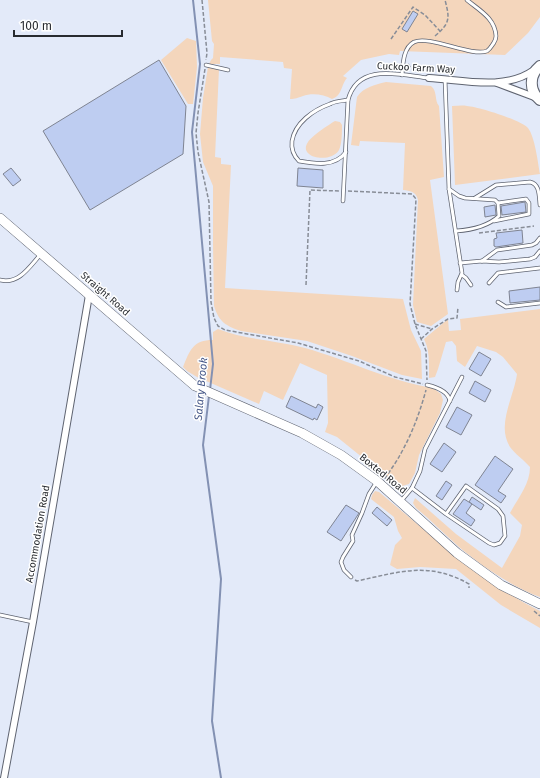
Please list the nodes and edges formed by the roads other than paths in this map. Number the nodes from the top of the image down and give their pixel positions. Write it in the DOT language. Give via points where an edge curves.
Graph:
graph roads {
  1 [pos="466,0"];
  2 [pos="206,65"];
  3 [pos="539,66"];
  4 [pos="228,70"];
  5 [pos="402,75"];
  6 [pos="429,78"];
  7 [pos="445,79"];
  8 [pos="497,83"];
  9 [pos="348,100"];
  10 [pos="539,100"];
  11 [pos="346,152"];
  12 [pos="449,189"];
  13 [pos="475,198"];
  14 [pos="343,201"];
  15 [pos="498,203"];
  16 [pos="540,205"];
  17 [pos="0,218"];
  18 [pos="491,221"];
  19 [pos="456,231"];
  20 [pos="540,238"];
  21 [pos="540,251"];
  22 [pos="42,253"];
  23 [pos="482,261"];
  24 [pos="460,262"];
  25 [pos="540,268"];
  26 [pos="462,274"];
  27 [pos="0,280"];
  28 [pos="489,283"];
  29 [pos="471,285"];
  30 [pos="457,290"];
  31 [pos="89,295"];
  32 [pos="498,302"];
  33 [pos="540,303"];
  34 [pos="462,377"];
  35 [pos="427,385"];
  36 [pos="195,386"];
  37 [pos="450,401"];
  38 [pos="377,481"];
  39 [pos="412,488"];
  40 [pos="400,502"];
  41 [pos="446,514"];
  42 [pos="351,577"];
  43 [pos="540,604"];
  44 [pos="0,615"];
  45 [pos="33,622"];
  46 [pos="3,777"];
  1 -- 5 [label="lane" via="493,23 496,40 489,50 474,51 423,41 414,42 404,58"];
  2 -- 4 [label="lane"];
  3 -- 8 [label="street, Cuckoo Farm Way" via="518,80"];
  3 -- 10 [label="main road" via="533,74 531,83 533,92"];
  5 -- 6 [label="lane, Cuckoo Farm Way"];
  5 -- 9 [label="lane, Cuckoo Farm Way" via="381,74 362,78 354,86"];
  6 -- 7 [label="street, Cuckoo Farm Way"];
  7 -- 8 [label="street, Cuckoo Farm Way"];
  7 -- 12 [label="lane"];
  8 -- 10 [label="street, Cuckoo Farm Way"];
  9 -- 11 [label="lane"];
  9 -- 11 [label="lane" via="330,103 300,123 294,133 292,148 299,161 310,163 331,163 341,159"];
  11 -- 14 [label="lane"];
  12 -- 13 [label="lane" via="459,196"];
  12 -- 19 [label="lane"];
  13 -- 15 [label="lane" via="495,200"];
  13 -- 16 [label="lane" via="496,185 530,182 538,188"];
  15 -- 18 [label="lane" via="499,216"];
  15 -- 18 [label="lane" via="526,199 529,214"];
  17 -- 22 [label="street, Straight Road"];
  18 -- 19 [label="lane" via="483,227"];
  19 -- 24 [label="lane"];
  20 -- 23 [label="lane" via="532,245 497,250"];
  21 -- 23 [label="lane" via="530,259"];
  22 -- 27 [label="lane" via="18,279"];
  22 -- 31 [label="street, Straight Road"];
  23 -- 24 [label="lane"];
  24 -- 26 [label="lane"];
  25 -- 28 [label="lane" via="498,273"];
  26 -- 29 [label="lane"];
  26 -- 30 [label="lane"];
  31 -- 36 [label="street, Straight Road"];
  31 -- 45 [label="street, Accommodation Road"];
  32 -- 33 [label="lane" via="506,307"];
  34 -- 37 [label="lane"];
  35 -- 37 [label="lane" via="439,388"];
  36 -- 38 [label="street, Boxted Road" via="302,433 341,455"];
  37 -- 39 [label="lane" via="424,449 420,470"];
  38 -- 40 [label="street, Boxted Road"];
  38 -- 42 [label="lane" via="365,502 352,535 353,541 341,562"];
  39 -- 40 [label="lane"];
  39 -- 41 [label="lane"];
  40 -- 43 [label="street, Boxted Road" via="457,553 501,585"];
  41 -- 41 [label="lane" via="466,486 498,509 503,516 505,536 500,543 494,545"];
  44 -- 45 [label="lane"];
  45 -- 46 [label="street, Accommodation Road"];
}
